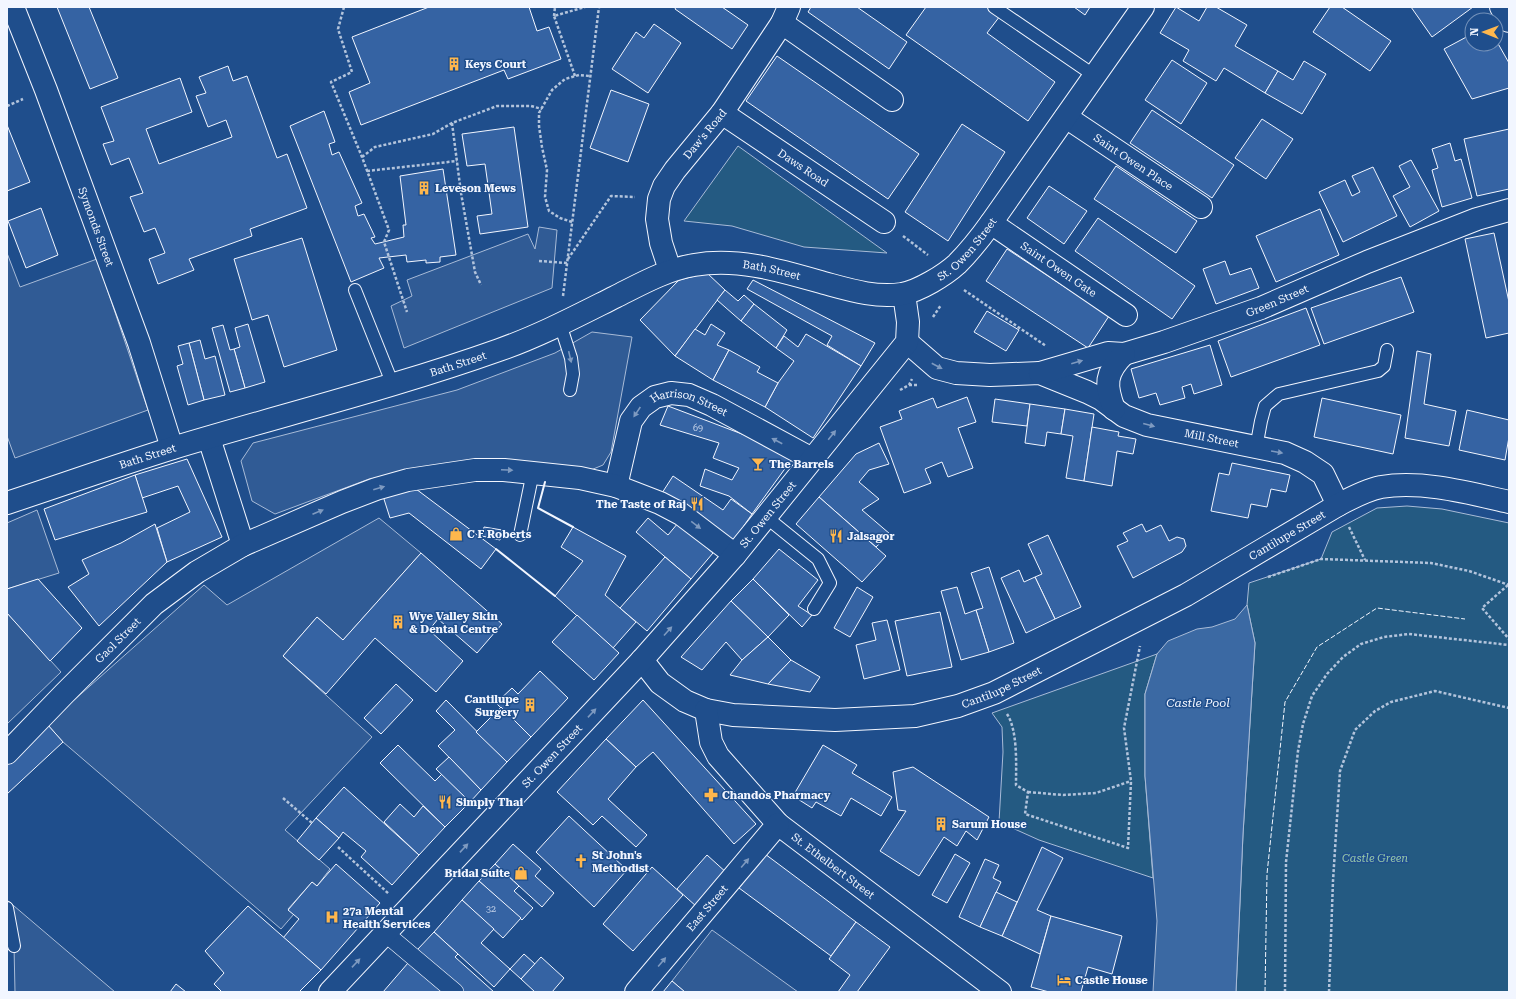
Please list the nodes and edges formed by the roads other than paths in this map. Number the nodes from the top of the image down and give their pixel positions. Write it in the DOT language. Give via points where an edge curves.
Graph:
graph roads {
  1 [pos="13,7"];
  2 [pos="994,7"];
  3 [pos="1143,7"];
  4 [pos="1501,7"];
  5 [pos="785,15"];
  6 [pos="1509,20"];
  7 [pos="1095,76"];
  8 [pos="892,100"];
  9 [pos="722,113"];
  10 [pos="1066,117"];
  11 [pos="1201,207"];
  12 [pos="1509,210"];
  13 [pos="884,222"];
  14 [pos="991,223"];
  15 [pos="670,270"];
  16 [pos="354,290"];
  17 [pos="904,294"];
  18 [pos="1126,315"];
  19 [pos="560,324"];
  20 [pos="907,342"];
  21 [pos="1387,350"];
  22 [pos="1124,354"];
  23 [pos="1040,373"];
  24 [pos="393,385"];
  25 [pos="570,390"];
  26 [pos="1114,409"];
  27 [pos="209,438"];
  28 [pos="172,448"];
  29 [pos="1256,448"];
  30 [pos="812,459"];
  31 [pos="533,472"];
  32 [pos="616,486"];
  33 [pos="1509,502"];
  34 [pos="7,503"];
  35 [pos="1338,505"];
  36 [pos="766,517"];
  37 [pos="520,535"];
  38 [pos="243,545"];
  39 [pos="735,555"];
  40 [pos="814,609"];
  41 [pos="642,660"];
  42 [pos="706,710"];
  43 [pos="7,753"];
  44 [pos="778,824"];
  45 [pos="7,908"];
  46 [pos="385,933"];
  47 [pos="14,946"];
  48 [pos="330,992"];
  49 [pos="455,992"];
  50 [pos="636,992"];
  51 [pos="1000,992"];
  1 -- 28 [label="main road, Symonds Street" via="136,336"];
  2 -- 7 [label="lane"];
  3 -- 7 [label="main road, St. Owen Street"];
  4 -- 6 [label="main road"];
  5 -- 8 [label="main road"];
  5 -- 9 [label="main road, Daw's Road"];
  7 -- 10 [label="main road, St. Owen Street"];
  9 -- 13 [label="main road, Daws Road"];
  9 -- 15 [label="main road, Daw's Road" via="675,170 659,199 657,219 661,243"];
  10 -- 11 [label="main road, Saint Owen Place"];
  10 -- 14 [label="main road, St. Owen Street"];
  12 -- 22 [label="main road, Green Street" via="1477,219 1367,262 1261,308"];
  14 -- 17 [label="main road, St. Owen Street" via="955,266 950,280 929,283"];
  14 -- 18 [label="main road, Saint Owen Gate"];
  15 -- 17 [label="main road, Bath Street" via="697,264 750,265 776,269 855,292 878,296"];
  15 -- 19 [label="main road, Bath Street"];
  16 -- 24 [label="lane"];
  17 -- 20 [label="main road" via="908,322"];
  19 -- 24 [label="main road, Bath Street" via="504,349"];
  19 -- 25 [label="lane, one-way" via="571,358 573,374"];
  20 -- 23 [label="main road, Mill Street, one-way" via="937,368 956,373"];
  30 -- 20 [label="main road, St. Owen Street, one-way"];
  21 -- 29 [label="lane" via="1384,366 1378,371 1279,394 1265,406"];
  23 -- 22 [label="main road, Green Street, one-way" via="1108,352"];
  22 -- 26 [label="main road" via="1116,362 1109,378 1108,392"];
  23 -- 26 [label="main road, Mill Street" via="1101,399"];
  24 -- 27 [label="main road, Bath Street"];
  26 -- 29 [label="main road, Mill Street, one-way" via="1147,425"];
  27 -- 28 [label="main road, Bath Street"];
  27 -- 38 [label="main road"];
  28 -- 34 [label="main road, Bath Street"];
  29 -- 35 [label="main road, Mill Street, one-way" via="1285,453 1306,462 1323,474"];
  30 -- 32 [label="main road, Harrison Street, one-way" via="706,402 690,395 671,393 655,397 641,407 631,421"];
  30 -- 36 [label="main road, St. Owen Street"];
  31 -- 32 [label="main road, Gaol Street"];
  31 -- 37 [label="lane"];
  38 -- 31 [label="main road, Gaol Street, one-way" via="376,489 408,480 475,470"];
  32 -- 39 [label="main road, Gaol Street, one-way" via="681,514"];
  33 -- 35 [label="main road" via="1445,488 1407,486 1380,487"];
  35 -- 42 [label="main road, Cantilupe Street" via="1186,595 994,693 958,706 915,716 835,720 733,715"];
  36 -- 39 [label="main road, St. Owen Street"];
  36 -- 40 [label="lane" via="818,559 830,583"];
  38 -- 43 [label="main road, Gaol Street" via="197,572 154,604"];
  41 -- 39 [label="main road, St. Owen Street, one-way"];
  41 -- 42 [label="main road, Cantilupe Street" via="660,683 685,701"];
  46 -- 41 [label="main road, St. Owen Street, one-way"];
  42 -- 44 [label="main road, St. Ethelbert Street" via="711,742 718,756"];
  50 -- 44 [label="main road, East Street, one-way"];
  44 -- 51 [label="main road, St. Ethelbert Street"];
  45 -- 47 [label="lane"];
  48 -- 46 [label="main road, St. Owen Street, one-way"];
  46 -- 49 [label="street"];
}
